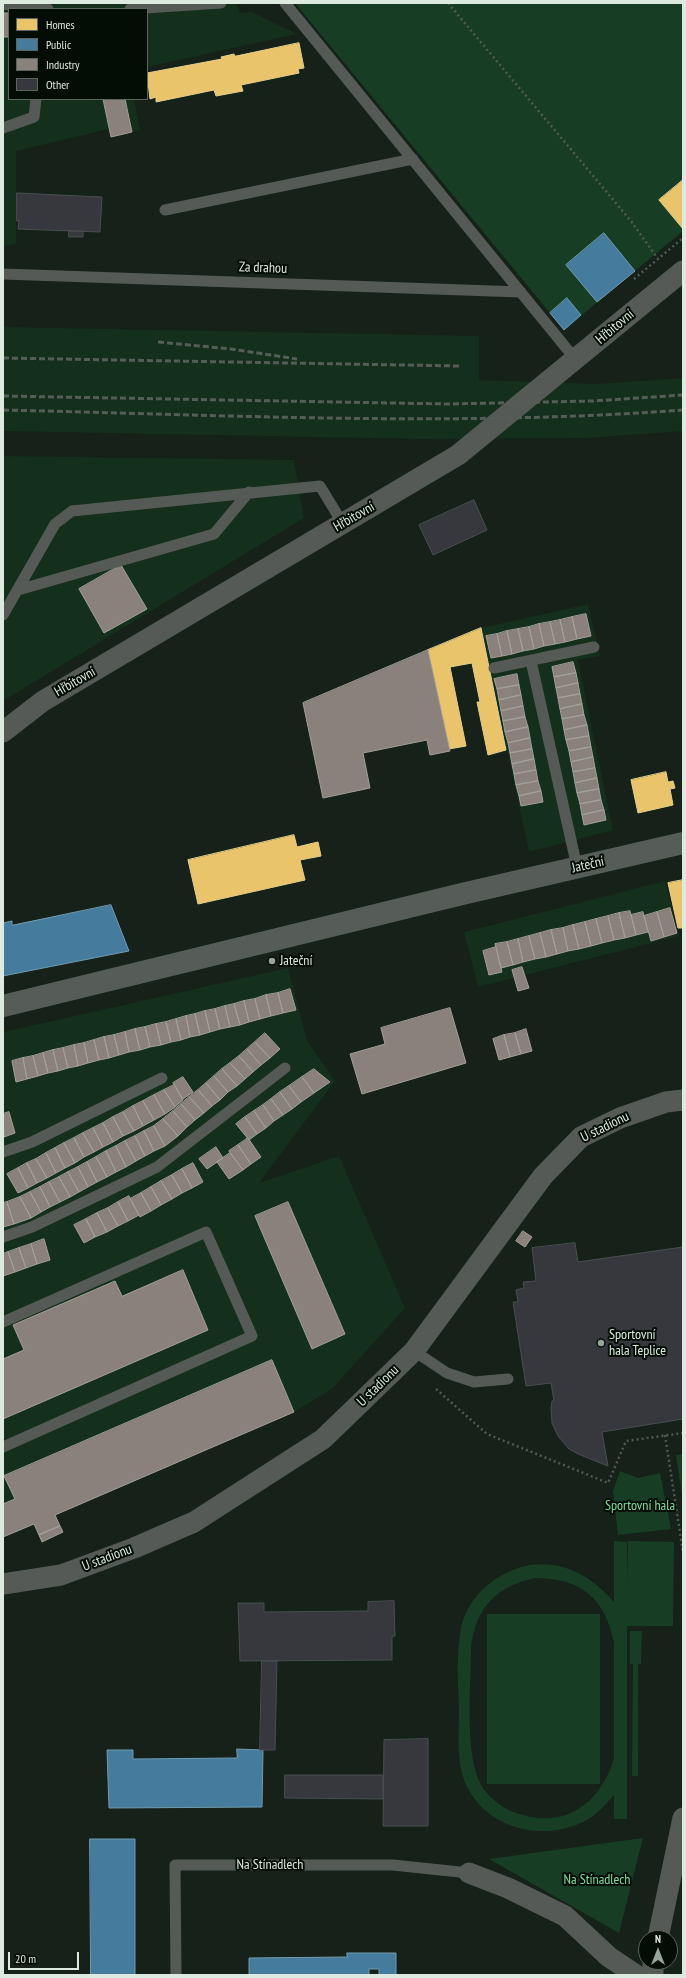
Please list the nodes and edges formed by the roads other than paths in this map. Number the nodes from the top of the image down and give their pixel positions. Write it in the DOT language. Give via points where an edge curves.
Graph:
graph roads {
  1 [pos="221,3"];
  2 [pos="286,3"];
  3 [pos="3,4"];
  4 [pos="36,8"];
  5 [pos="145,8"];
  6 [pos="36,100"];
  7 [pos="3,128"];
  8 [pos="413,159"];
  9 [pos="165,210"];
  10 [pos="683,271"];
  11 [pos="3,274"];
  12 [pos="521,292"];
  13 [pos="576,360"];
  14 [pos="249,492"];
  15 [pos="343,524"];
  16 [pos="18,590"];
  17 [pos="3,615"];
  18 [pos="594,647"];
  19 [pos="531,661"];
  20 [pos="494,668"];
  21 [pos="3,732"];
  22 [pos="683,843"];
  23 [pos="576,868"];
  24 [pos="3,1006"];
  25 [pos="285,1068"];
  26 [pos="162,1078"];
  27 [pos="683,1100"];
  28 [pos="3,1152"];
  29 [pos="3,1237"];
  30 [pos="3,1322"];
  31 [pos="414,1351"];
  32 [pos="508,1379"];
  33 [pos="3,1447"];
  34 [pos="3,1584"];
  35 [pos="683,1818"];
  36 [pos="469,1874"];
  37 [pos="660,1930"];
  38 [pos="176,1975"];
  39 [pos="636,1975"];
  1 -- 5 [label="lane"];
  2 -- 8 [label="lane"];
  3 -- 4 [label="lane"];
  6 -- 7 [label="lane" via="34,117"];
  8 -- 9 [label="lane"];
  8 -- 12 [label="lane"];
  10 -- 13 [label="street, Hřbitovní"];
  11 -- 12 [label="lane, Za drahou"];
  12 -- 13 [label="lane"];
  13 -- 15 [label="street, Hřbitovní" via="463,452"];
  14 -- 15 [label="lane" via="320,486"];
  14 -- 16 [label="lane" via="214,534"];
  14 -- 16 [label="lane" via="72,511 55,524"];
  15 -- 21 [label="street, Hřbitovní" via="43,701"];
  16 -- 17 [label="lane"];
  18 -- 19 [label="lane"];
  19 -- 20 [label="lane"];
  19 -- 23 [label="lane"];
  22 -- 23 [label="main road, Jateční"];
  23 -- 24 [label="main road, Jateční"];
  25 -- 29 [label="lane" via="157,1167 32,1227"];
  26 -- 28 [label="lane" via="32,1142"];
  27 -- 31 [label="street, U stadionu" via="666,1102 620,1118 581,1137 543,1176"];
  30 -- 33 [label="lane" via="206,1232 252,1336"];
  31 -- 32 [label="lane" via="447,1373 474,1382"];
  31 -- 34 [label="street, U stadionu" via="323,1439 194,1522 61,1575"];
  35 -- 37 [label="street"];
  36 -- 38 [label="lane, Na Stínadlech" via="393,1865 175,1865"];
  36 -- 39 [label="street, Na Stínadlech" via="508,1888 565,1916 609,1957"];
}
